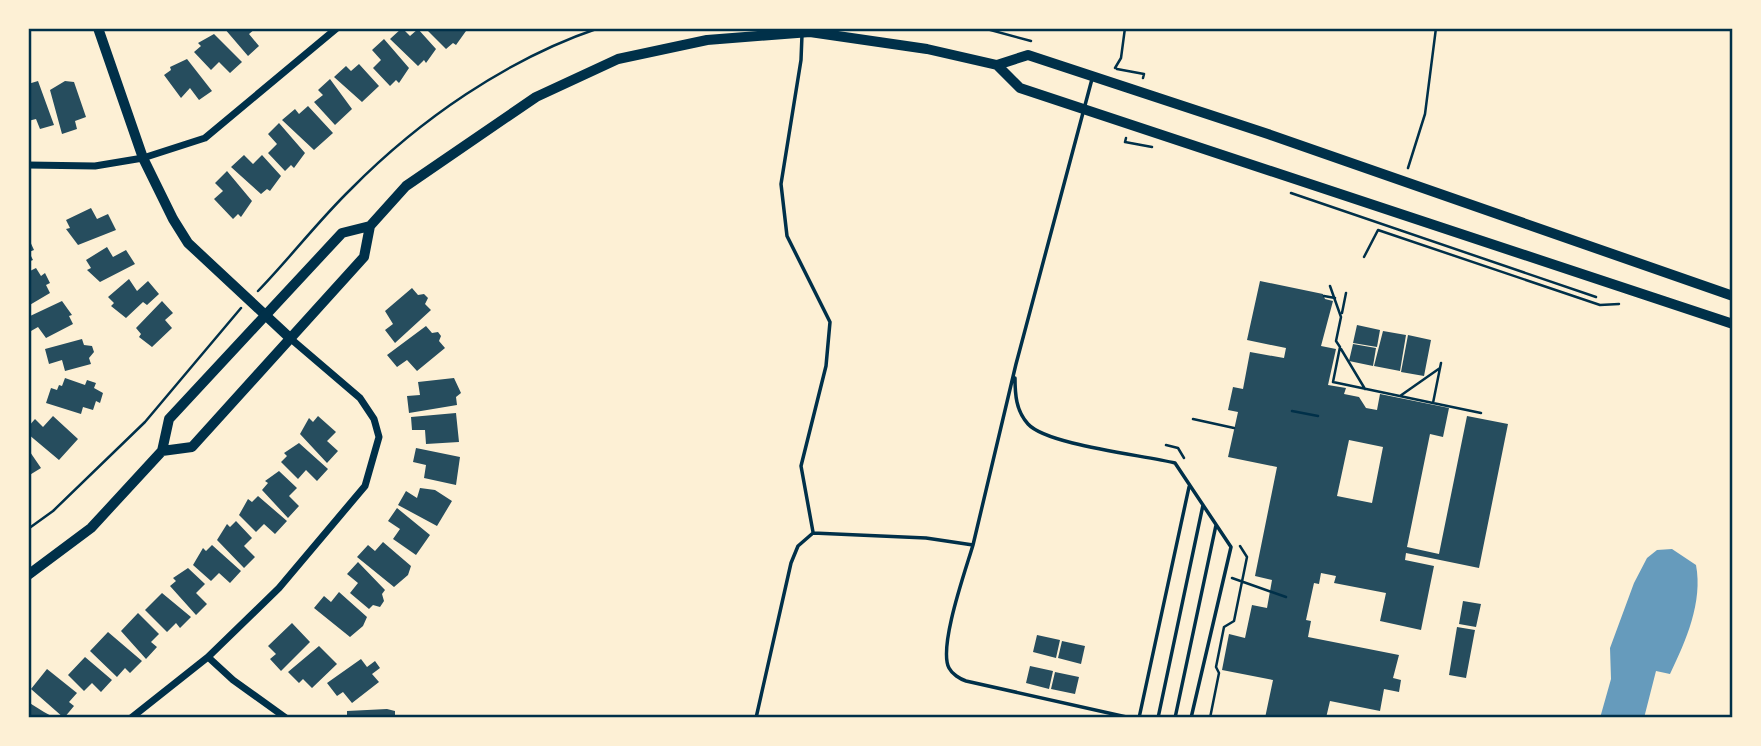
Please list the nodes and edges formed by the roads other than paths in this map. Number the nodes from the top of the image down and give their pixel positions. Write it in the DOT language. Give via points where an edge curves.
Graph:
graph roads {
  1 [pos="98,28"];
  2 [pos="337,28"];
  3 [pos="802,33"];
  4 [pos="997,65"];
  5 [pos="1093,76"];
  6 [pos="1084,110"];
  7 [pos="143,158"];
  8 [pos="28,165"];
  9 [pos="370,226"];
  10 [pos="1733,296"];
  11 [pos="264,313"];
  12 [pos="1733,324"];
  13 [pos="291,338"];
  14 [pos="1016,364"];
  15 [pos="162,451"];
  16 [pos="1190,486"];
  17 [pos="1203,505"];
  18 [pos="1216,525"];
  19 [pos="813,533"];
  20 [pos="973,545"];
  21 [pos="28,575"];
  22 [pos="208,657"];
  23 [pos="131,718"];
  24 [pos="286,718"];
  25 [pos="756,718"];
  26 [pos="1131,718"];
  27 [pos="1139,718"];
  28 [pos="1158,718"];
  29 [pos="1175,718"];
  30 [pos="1193,718"];
  1 -- 7 [label="street"];
  2 -- 7 [label="street" via="205,138"];
  3 -- 4 [label="main road" via="927,49"];
  3 -- 9 [label="main road" via="707,40 618,59 536,97 406,186"];
  3 -- 19 [label="lane" via="780,184 787,236 830,322 826,366 801,466"];
  4 -- 5 [label="main road" via="1028,55"];
  4 -- 6 [label="main road" via="1020,88"];
  5 -- 6 [label="lane"];
  5 -- 10 [label="main road"];
  6 -- 12 [label="main road"];
  6 -- 14 [label="lane"];
  7 -- 8 [label="street" via="74,168"];
  7 -- 11 [label="street" via="188,243"];
  9 -- 11 [label="main road" via="342,233"];
  9 -- 13 [label="main road" via="364,257"];
  11 -- 13 [label="street"];
  11 -- 15 [label="main road" via="169,419"];
  13 -- 15 [label="main road" via="192,447"];
  13 -- 22 [label="street" via="360,398 374,419 379,437 372,470 350,508 279,588"];
  14 -- 16 [label="lane" via="1017,405 1030,426 1040,433 1175,463"];
  14 -- 20 [label="lane"];
  15 -- 21 [label="main road" via="91,528"];
  16 -- 17 [label="lane"];
  16 -- 27 [label="lane"];
  17 -- 18 [label="lane"];
  17 -- 28 [label="lane"];
  18 -- 29 [label="lane"];
  18 -- 30 [label="lane" via="1231,547"];
  19 -- 20 [label="lane"];
  19 -- 25 [label="lane" via="797,546 791,563"];
  20 -- 26 [label="lane" via="947,645 949,668 966,681"];
  22 -- 23 [label="street"];
  22 -- 24 [label="street"];
}
